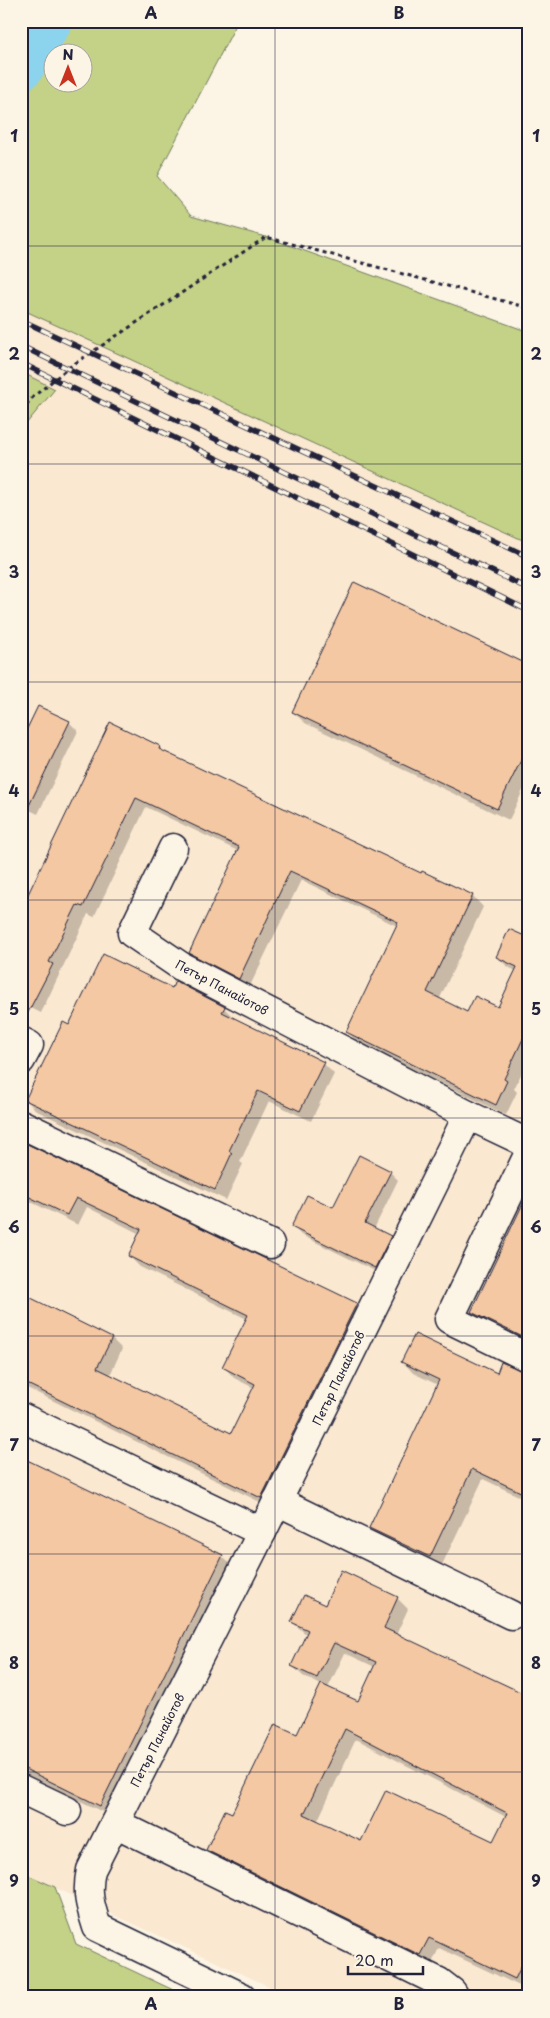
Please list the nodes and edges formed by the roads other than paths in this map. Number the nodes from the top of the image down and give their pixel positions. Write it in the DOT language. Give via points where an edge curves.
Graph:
graph roads {
  1 [pos="173,848"];
  2 [pos="21,1041"];
  3 [pos="21,1060"];
  4 [pos="468,1114"];
  5 [pos="21,1124"];
  6 [pos="529,1144"];
  7 [pos="529,1153"];
  8 [pos="270,1244"];
  9 [pos="529,1358"];
  10 [pos="21,1417"];
  11 [pos="277,1501"];
  12 [pos="262,1532"];
  13 [pos="510,1615"];
  14 [pos="21,1789"];
  15 [pos="67,1811"];
  16 [pos="115,1823"];
  17 [pos="242,1997"];
  18 [pos="455,1997"];
  1 -- 4 [label="street, Петър Панайотов" via="132,933 182,967"];
  2 -- 3 [label="street" via="29,1045"];
  4 -- 6 [label="street"];
  4 -- 11 [label="street, Петър Панайотов"];
  5 -- 8 [label="street"];
  7 -- 9 [label="street" via="449,1319"];
  10 -- 12 [label="street"];
  11 -- 12 [label="street, Петър Панайотов"];
  11 -- 13 [label="street"];
  12 -- 16 [label="street, Петър Панайотов"];
  14 -- 15 [label="street"];
  16 -- 17 [label="street, Петър Панайотов" via="91,1870 87,1886 97,1927"];
  16 -- 18 [label="street" via="439,1982"];
}
